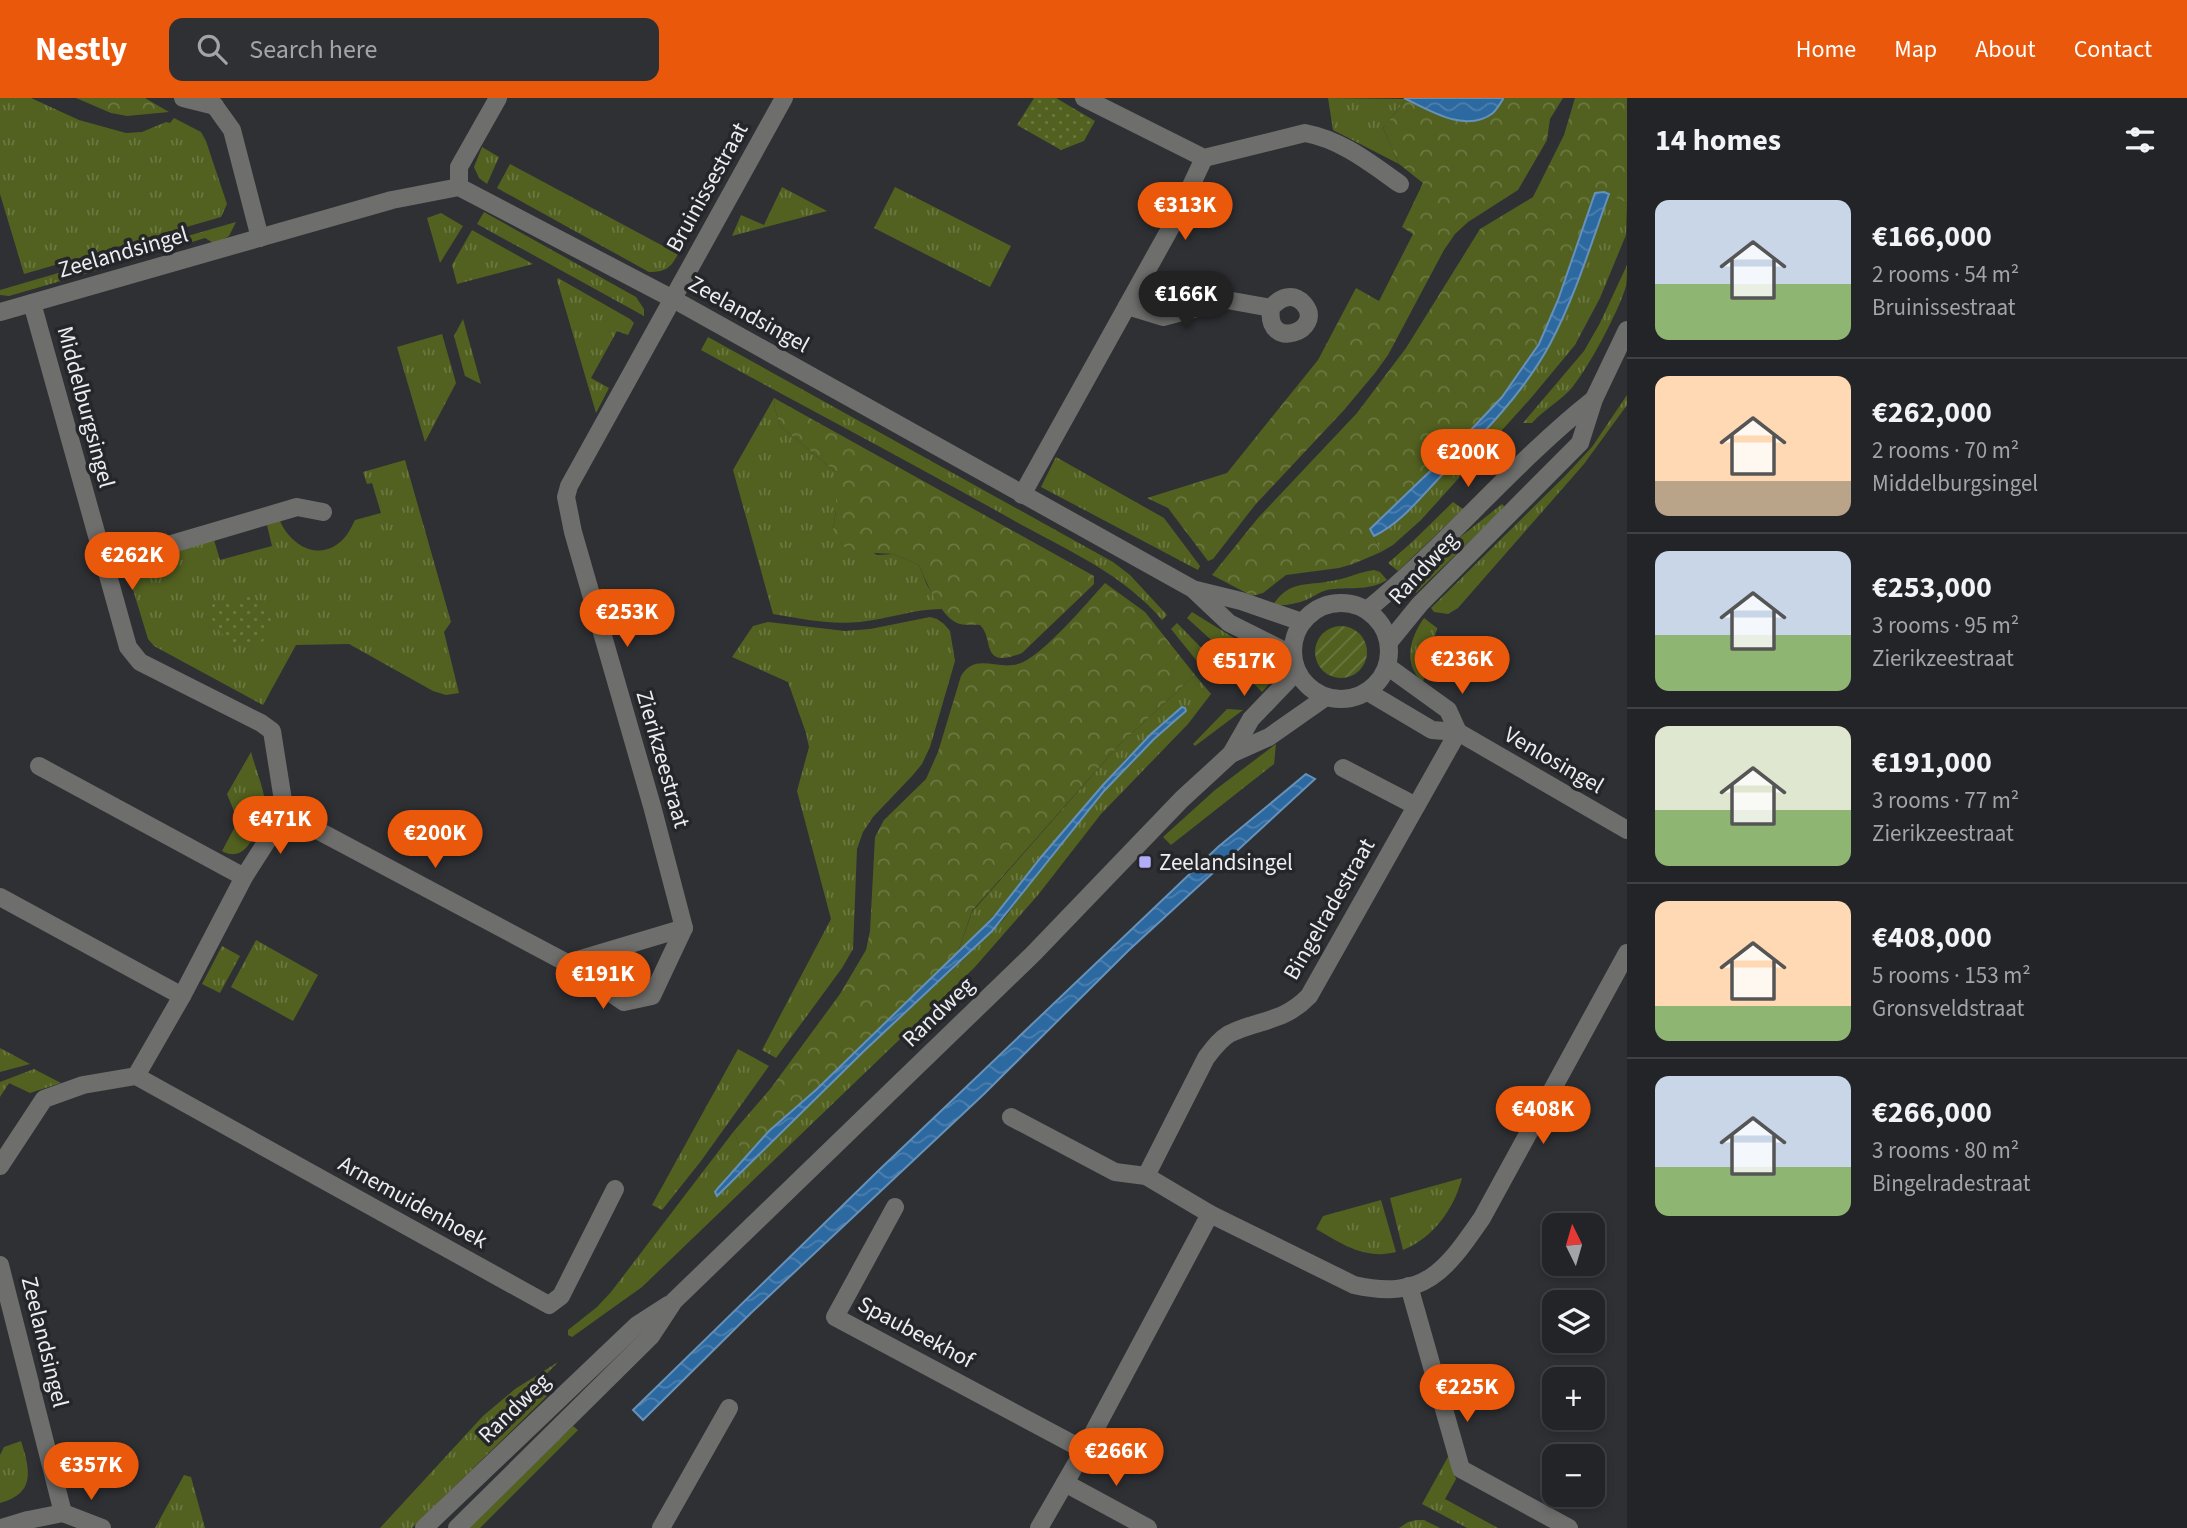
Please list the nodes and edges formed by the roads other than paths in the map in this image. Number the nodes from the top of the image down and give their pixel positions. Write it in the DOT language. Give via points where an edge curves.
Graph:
graph roads {
  1 [pos="183,98"];
  2 [pos="498,98"];
  3 [pos="784,98"];
  4 [pos="1084,98"];
  5 [pos="212,102"];
  6 [pos="1204,158"];
  7 [pos="1400,184"];
  8 [pos="460,187"];
  9 [pos="260,238"];
  10 [pos="673,299"];
  11 [pos="32,303"];
  12 [pos="1127,306"];
  13 [pos="1271,308"];
  14 [pos="0,312"];
  15 [pos="1627,330"];
  16 [pos="1594,399"];
  17 [pos="1022,495"];
  18 [pos="323,512"];
  19 [pos="104,564"];
  20 [pos="1193,589"];
  21 [pos="1367,610"];
  22 [pos="1302,622"];
  23 [pos="1389,642"];
  24 [pos="1295,663"];
  25 [pos="1387,666"];
  26 [pos="1368,692"];
  27 [pos="1326,697"];
  28 [pos="1458,732"];
  29 [pos="1231,754"];
  30 [pos="39,766"];
  31 [pos="1343,768"];
  32 [pos="1416,806"];
  33 [pos="285,813"];
  34 [pos="1627,830"];
  35 [pos="244,877"];
  36 [pos="0,897"];
  37 [pos="684,928"];
  38 [pos="1627,953"];
  39 [pos="567,962"];
  40 [pos="182,996"];
  41 [pos="136,1076"];
  42 [pos="1011,1117"];
  43 [pos="0,1166"];
  44 [pos="1146,1176"];
  45 [pos="615,1189"];
  46 [pos="895,1207"];
  47 [pos="1210,1214"];
  48 [pos="0,1265"];
  49 [pos="1409,1286"];
  50 [pos="674,1301"];
  51 [pos="729,1408"];
  52 [pos="1083,1450"];
  53 [pos="1065,1483"];
  54 [pos="63,1513"];
  55 [pos="1,1528"];
  56 [pos="102,1528"];
  57 [pos="424,1528"];
  58 [pos="457,1528"];
  59 [pos="661,1528"];
  60 [pos="1039,1528"];
  61 [pos="1148,1528"];
  62 [pos="1569,1528"];
  1 -- 5 [label="street"];
  2 -- 8 [label="street" via="459,167"];
  3 -- 10 [label="street, Bruinissestraat"];
  4 -- 6 [label="street"];
  5 -- 9 [label="street" via="232,130"];
  6 -- 7 [label="street" via="1305,133 1345,146"];
  6 -- 12 [label="street"];
  8 -- 9 [label="street, Zeelandsingel" via="392,200"];
  8 -- 10 [label="street, Zeelandsingel"];
  9 -- 11 [label="street, Zeelandsingel"];
  10 -- 17 [label="street, Zeelandsingel"];
  10 -- 37 [label="street, Zierikzeestraat" via="566,497"];
  11 -- 14 [label="street, Zeelandsingel"];
  11 -- 19 [label="street, Middelburgsingel"];
  12 -- 13 [label="street" via="1163,317 1227,300"];
  12 -- 17 [label="street"];
  15 -- 16 [label="street, Randweg"];
  16 -- 21 [label="street, Randweg" via="1558,427"];
  16 -- 23 [label="street, Randweg" via="1580,443 1420,604"];
  17 -- 20 [label="street, Zeelandsingel"];
  18 -- 19 [label="street" via="297,507"];
  19 -- 33 [label="street, Middelburgsingel" via="128,647 140,662 272,731"];
  20 -- 22 [label="street, Zeelandsingel"];
  20 -- 24 [label="street, Zeelandsingel" via="1229,623"];
  21 -- 22 [label="street" via="1339,603 1312,612"];
  21 -- 23 [label="street" via="1385,629"];
  22 -- 24 [label="street" via="1293,643"];
  23 -- 25 [label="street"];
  24 -- 27 [label="street" via="1304,682"];
  24 -- 29 [label="street, Randweg" via="1251,719"];
  25 -- 26 [label="street"];
  25 -- 28 [label="street, Venlosingel" via="1448,710"];
  26 -- 27 [label="street" via="1340,700"];
  26 -- 28 [label="street, Venlosingel" via="1432,730"];
  27 -- 29 [label="street, Randweg" via="1269,737"];
  28 -- 32 [label="street, Bingelradestraat"];
  28 -- 34 [label="street, Venlosingel"];
  29 -- 50 [label="street, Randweg" via="1034,953"];
  30 -- 35 [label="street"];
  31 -- 32 [label="street"];
  32 -- 44 [label="street, Bingelradestraat" via="1309,996 1284,1016 1228,1035 1216,1045"];
  33 -- 35 [label="street"];
  33 -- 39 [label="street"];
  35 -- 40 [label="street"];
  36 -- 40 [label="street"];
  37 -- 39 [label="street"];
  37 -- 39 [label="street" via="652,996 624,1002"];
  38 -- 49 [label="street" via="1482,1217 1444,1269"];
  40 -- 41 [label="street"];
  41 -- 43 [label="street" via="83,1085 44,1099"];
  41 -- 45 [label="street, Arnemuidenhoek" via="549,1304 561,1296"];
  42 -- 44 [label="street" via="1115,1172"];
  44 -- 47 [label="street"];
  46 -- 52 [label="street, Spaubeekhof" via="835,1317"];
  47 -- 49 [label="street" via="1354,1285 1372,1289"];
  47 -- 52 [label="street"];
  48 -- 54 [label="street, Zeelandsingel"];
  49 -- 62 [label="street" via="1461,1469"];
  50 -- 57 [label="street, Randweg" via="637,1325"];
  50 -- 58 [label="street, Randweg" via="651,1336"];
  51 -- 59 [label="street"];
  52 -- 53 [label="street"];
  53 -- 60 [label="street"];
  53 -- 61 [label="street"];
  54 -- 55 [label="street"];
  54 -- 56 [label="street"];
}
